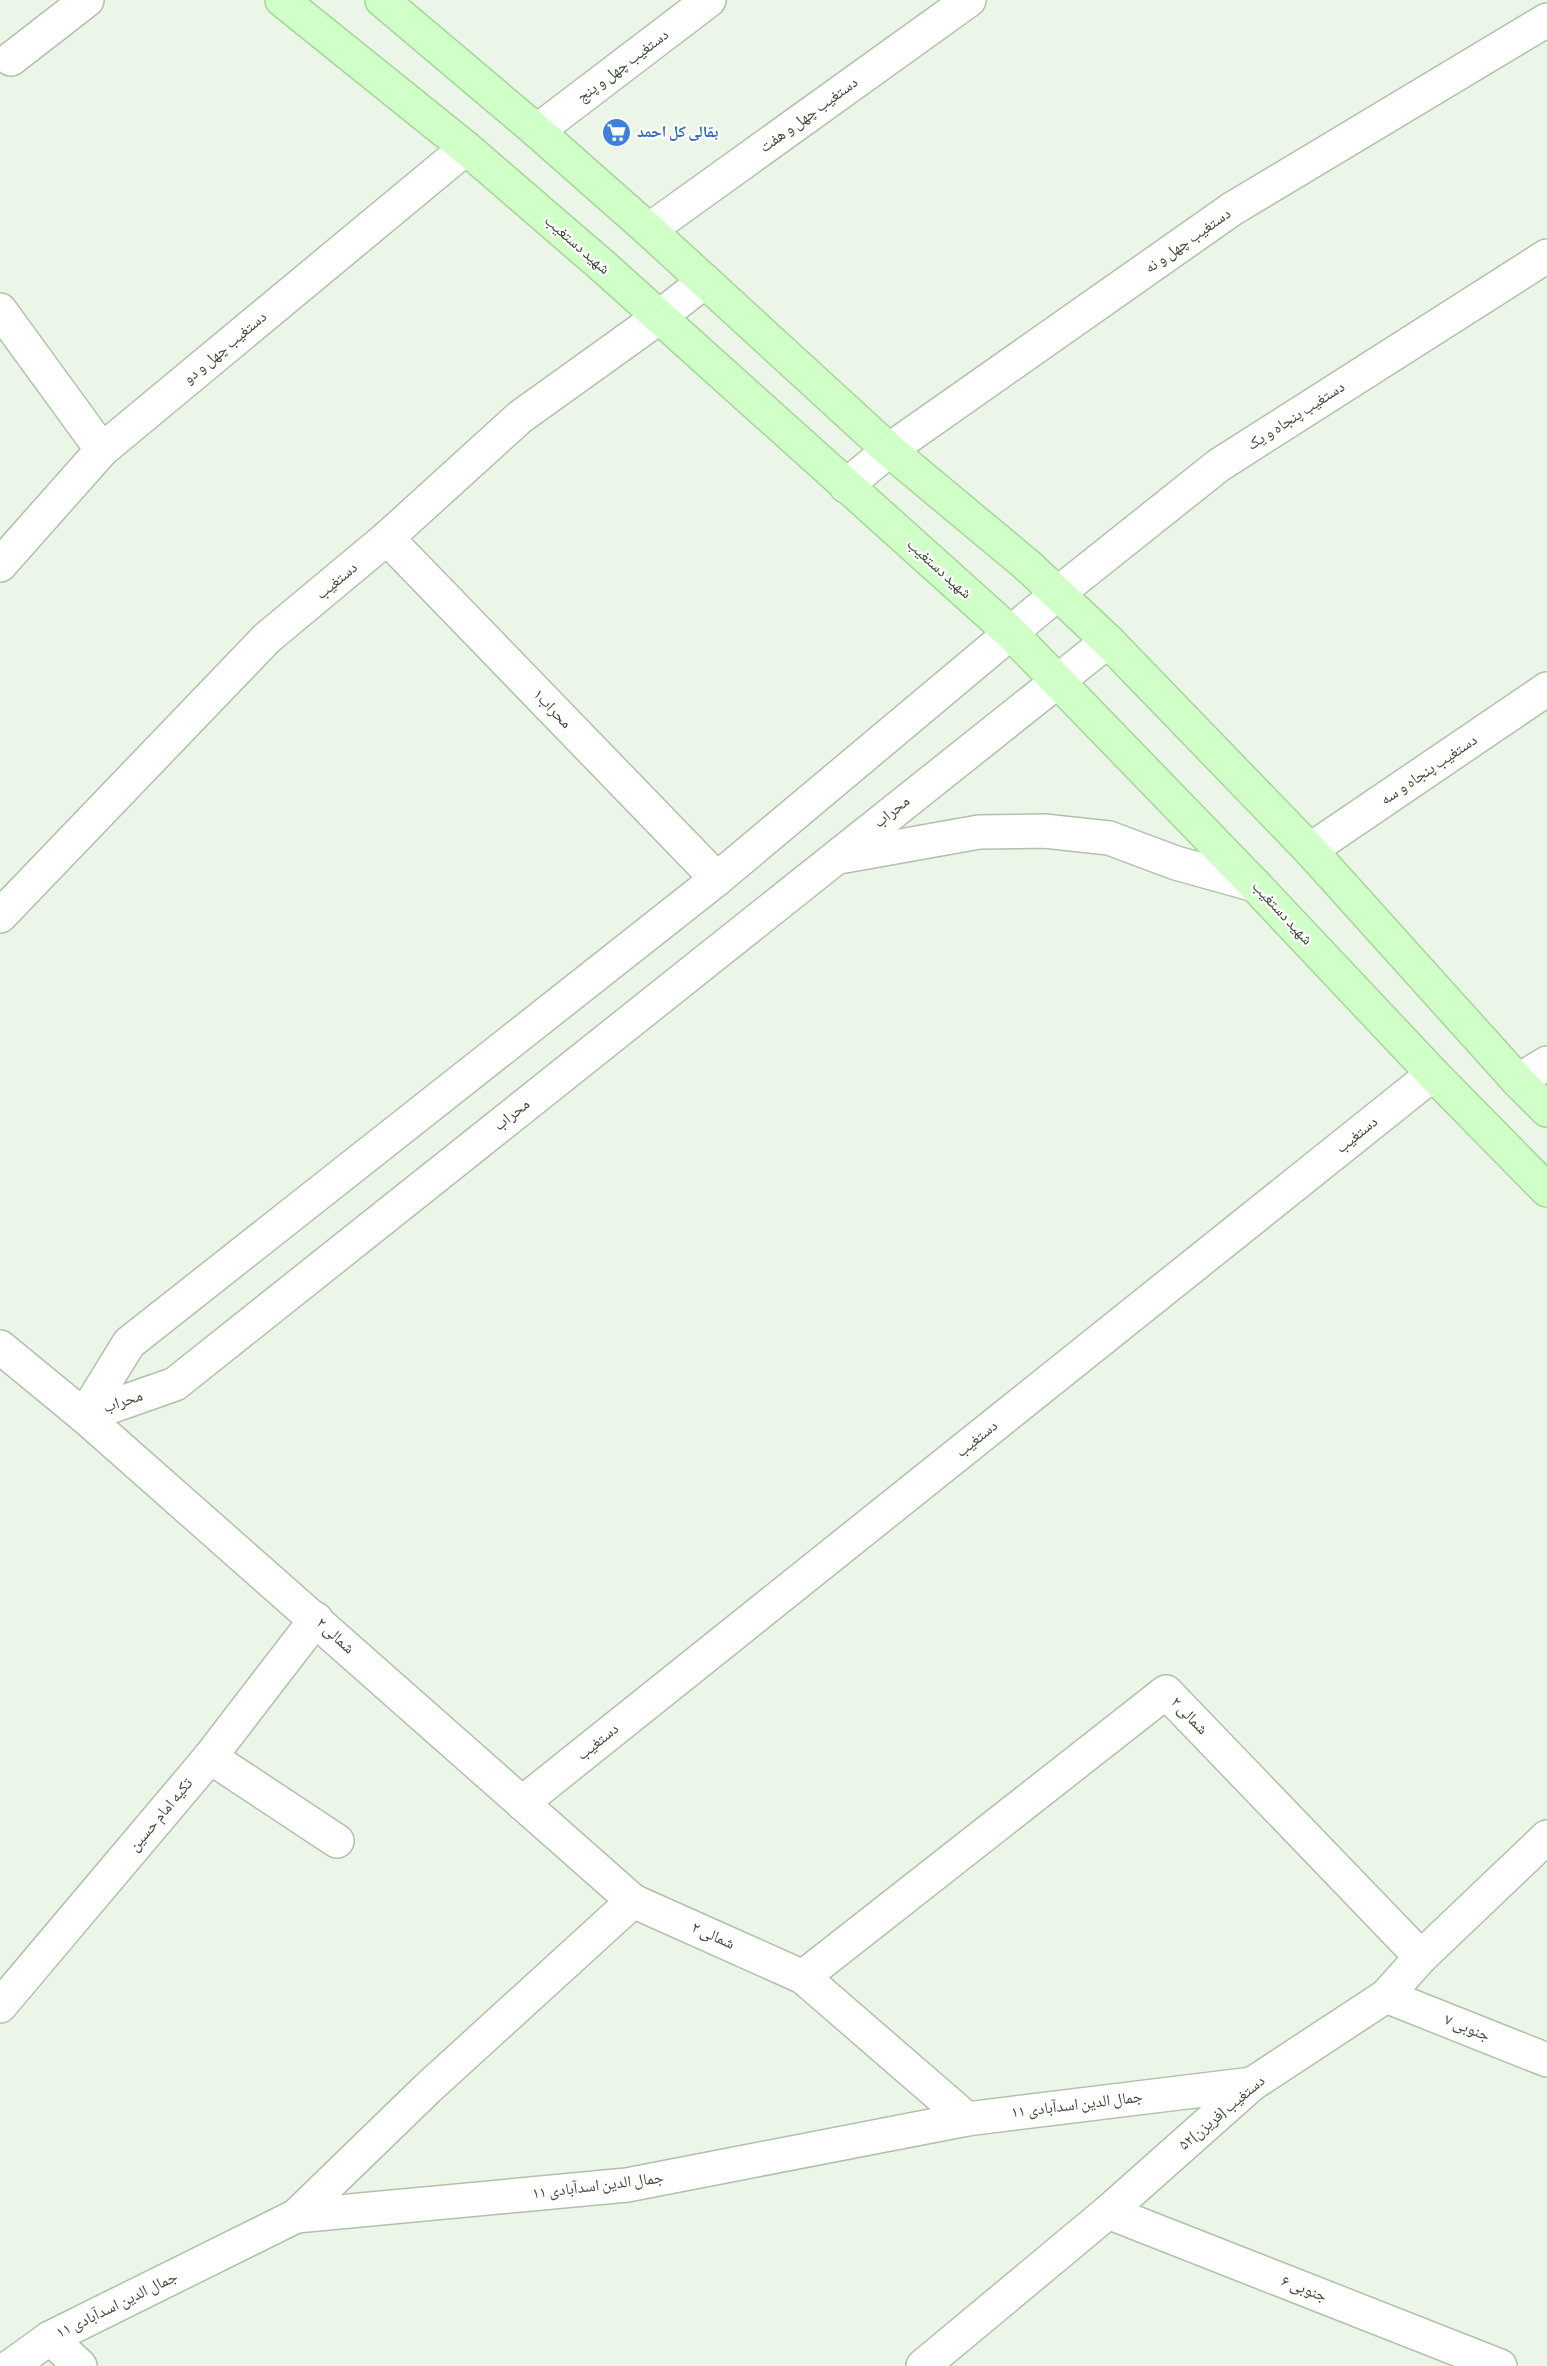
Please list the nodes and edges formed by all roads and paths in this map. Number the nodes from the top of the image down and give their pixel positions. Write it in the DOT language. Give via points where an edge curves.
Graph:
graph roads {
  1 [pos="87,0"];
  2 [pos="282,0"];
  3 [pos="382,0"];
  4 [pos="709,0"];
  5 [pos="969,0"];
  6 [pos="1547,20"];
  7 [pos="11,59"];
  8 [pos="537,131"];
  9 [pos="466,148"];
  10 [pos="650,230"];
  11 [pos="1547,256"];
  12 [pos="705,281"];
  13 [pos="0,310"];
  14 [pos="658,318"];
  15 [pos="102,450"];
  16 [pos="889,450"];
  17 [pos="846,486"];
  18 [pos="387,538"];
  19 [pos="0,565"];
  20 [pos="1057,594"];
  21 [pos="1011,633"];
  22 [pos="1108,641"];
  23 [pos="1056,681"];
  24 [pos="1547,689"];
  25 [pos="1310,850"];
  26 [pos="834,858"];
  27 [pos="717,879"];
  28 [pos="1255,885"];
  29 [pos="0,916"];
  30 [pos="1547,1063"];
  31 [pos="1433,1074"];
  32 [pos="1518,1081"];
  33 [pos="1547,1110"];
  34 [pos="1547,1190"];
  35 [pos="6,1365"];
  36 [pos="84,1416"];
  37 [pos="316,1619"];
  38 [pos="210,1757"];
  39 [pos="522,1803"];
  40 [pos="1547,1836"];
  41 [pos="337,1841"];
  42 [pos="633,1900"];
  43 [pos="1421,1957"];
  44 [pos="803,1977"];
  45 [pos="1386,1996"];
  46 [pos="0,2006"];
  47 [pos="1547,2060"];
  48 [pos="1252,2084"];
  49 [pos="967,2119"];
  50 [pos="1108,2212"];
  51 [pos="296,2216"];
  52 [pos="50,2338"];
  53 [pos="11,2366"];
  54 [pos="80,2366"];
  55 [pos="923,2366"];
  56 [pos="1500,2366"];
  1 -- 7 [label="street"];
  2 -- 9 [label="street, شهید دستغیب"];
  3 -- 8 [label="street"];
  4 -- 8 [label="street, دستغیب چهل و پنج"];
  5 -- 10 [label="street, دستغیب چهل و هفت"];
  6 -- 16 [label="street, دستغیب چهل و نه" via="1232,209"];
  8 -- 10 [label="street"];
  9 -- 14 [label="street, شهید دستغیب"];
  9 -- 15 [label="street, دستغیب چهل و دو"];
  10 -- 12 [label="street"];
  11 -- 20 [label="street, دستغیب پنجاه و یک" via="1219,465"];
  12 -- 14 [label="street, دستغیب"];
  12 -- 16 [label="street"];
  13 -- 15 [label="street"];
  14 -- 17 [label="street, شهید دستغیب"];
  14 -- 18 [label="street, دستغیب" via="520,417"];
  15 -- 19 [label="street, دستغیب چهل و دو"];
  16 -- 17 [label="street, دستغیب چهل و نه"];
  16 -- 20 [label="street"];
  17 -- 21 [label="street, شهید دستغیب"];
  18 -- 27 [label="street, محراب۱"];
  18 -- 29 [label="street, دستغیب" via="267,638"];
  20 -- 21 [label="street, محراب"];
  20 -- 22 [label="street"];
  21 -- 23 [label="street, شهید دستغیب"];
  21 -- 27 [label="street, محراب"];
  22 -- 23 [label="street, محراب"];
  22 -- 25 [label="street"];
  23 -- 26 [label="street, محراب"];
  23 -- 28 [label="street, شهید دستغیب"];
  24 -- 25 [label="street, دستغیب پنجاه و سه"];
  25 -- 32 [label="street"];
  26 -- 28 [label="street" via="979,832 1044,831 1109,838 1176,863"];
  26 -- 36 [label="street, محراب" via="175,1384"];
  27 -- 36 [label="street, محراب" via="129,1343"];
  28 -- 31 [label="street, شهید دستغیب"];
  30 -- 32 [label="street"];
  31 -- 34 [label="street, شهید دستغیب"];
  31 -- 39 [label="street, دستغیب"];
  32 -- 33 [label="street"];
  35 -- 36 [label="street, ۲ شمالی"];
  36 -- 37 [label="street, ۲ شمالی"];
  37 -- 38 [label="street, تکیه امام حسین"];
  37 -- 39 [label="street, ۲ شمالی"];
  38 -- 41 [label="street"];
  38 -- 46 [label="street, تکیه امام حسین"];
  39 -- 42 [label="street, ۲ شمالی"];
  40 -- 43 [label="street, دستغیب (فریزن)۵۲"];
  42 -- 44 [label="street, ۲ شمالی"];
  42 -- 51 [label="street" via="428,2088"];
  43 -- 44 [label="street, ۲ شمالی" via="1166,1692"];
  43 -- 45 [label="street, دستغیب (فریزن)۵۲"];
  44 -- 49 [label="street"];
  45 -- 47 [label="street, جنوبی ۷"];
  45 -- 48 [label="street, دستغیب (فریزن)۵۲"];
  48 -- 49 [label="street, جمال الدین اسدآبادی ۱۱"];
  48 -- 50 [label="street, دستغیب (فریزن)۵۲"];
  49 -- 51 [label="street, جمال الدین اسدآبادی ۱۱" via="627,2185"];
  50 -- 55 [label="street, دستغیب (فریزن)۵۲"];
  50 -- 56 [label="street, جنوبی ۶"];
  51 -- 52 [label="street, جمال الدین اسدآبادی ۱۱"];
  52 -- 53 [label="street, جمال الدین اسدآبادی ۱۱"];
  52 -- 54 [label="street"];
}
